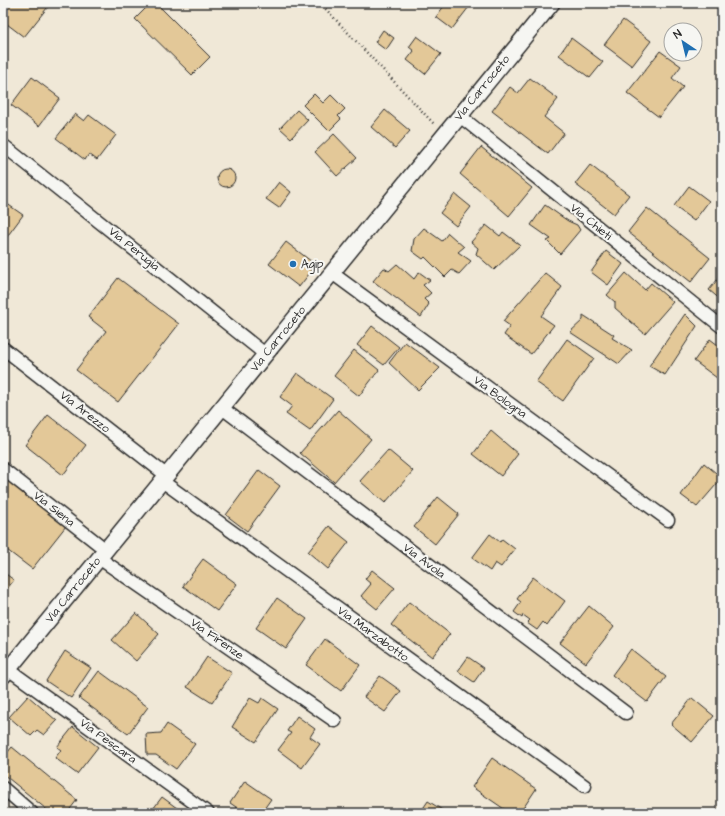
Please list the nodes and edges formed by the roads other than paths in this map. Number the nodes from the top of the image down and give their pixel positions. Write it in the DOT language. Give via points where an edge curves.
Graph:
graph roads {
  1 [pos="552,3"];
  2 [pos="460,116"];
  3 [pos="3,145"];
  4 [pos="332,273"];
  5 [pos="722,327"];
  6 [pos="3,348"];
  7 [pos="266,354"];
  8 [pos="222,408"];
  9 [pos="3,469"];
  10 [pos="164,478"];
  11 [pos="668,520"];
  12 [pos="103,554"];
  13 [pos="6,672"];
  14 [pos="626,713"];
  15 [pos="335,721"];
  16 [pos="585,786"];
  17 [pos="3,788"];
  18 [pos="32,813"];
  19 [pos="208,813"];
  1 -- 2 [label="street, Via Carroceto"];
  2 -- 4 [label="street, Via Carroceto"];
  2 -- 5 [label="street, Via Chieti"];
  3 -- 7 [label="street, Via Perugia"];
  4 -- 7 [label="street, Via Carroceto"];
  4 -- 11 [label="street, Via Bologna"];
  6 -- 10 [label="street, Via Arezzo"];
  7 -- 8 [label="street, Via Carroceto"];
  8 -- 10 [label="street, Via Carroceto"];
  8 -- 14 [label="street, Via Avola"];
  9 -- 12 [label="street, Via Siena"];
  10 -- 12 [label="street, Via Carroceto"];
  10 -- 16 [label="street, Via Marzabotto"];
  12 -- 13 [label="street, Via Carroceto"];
  12 -- 15 [label="street, Via Firenze"];
  13 -- 19 [label="street, Via Pescara"];
  17 -- 18 [label="street"];
}
